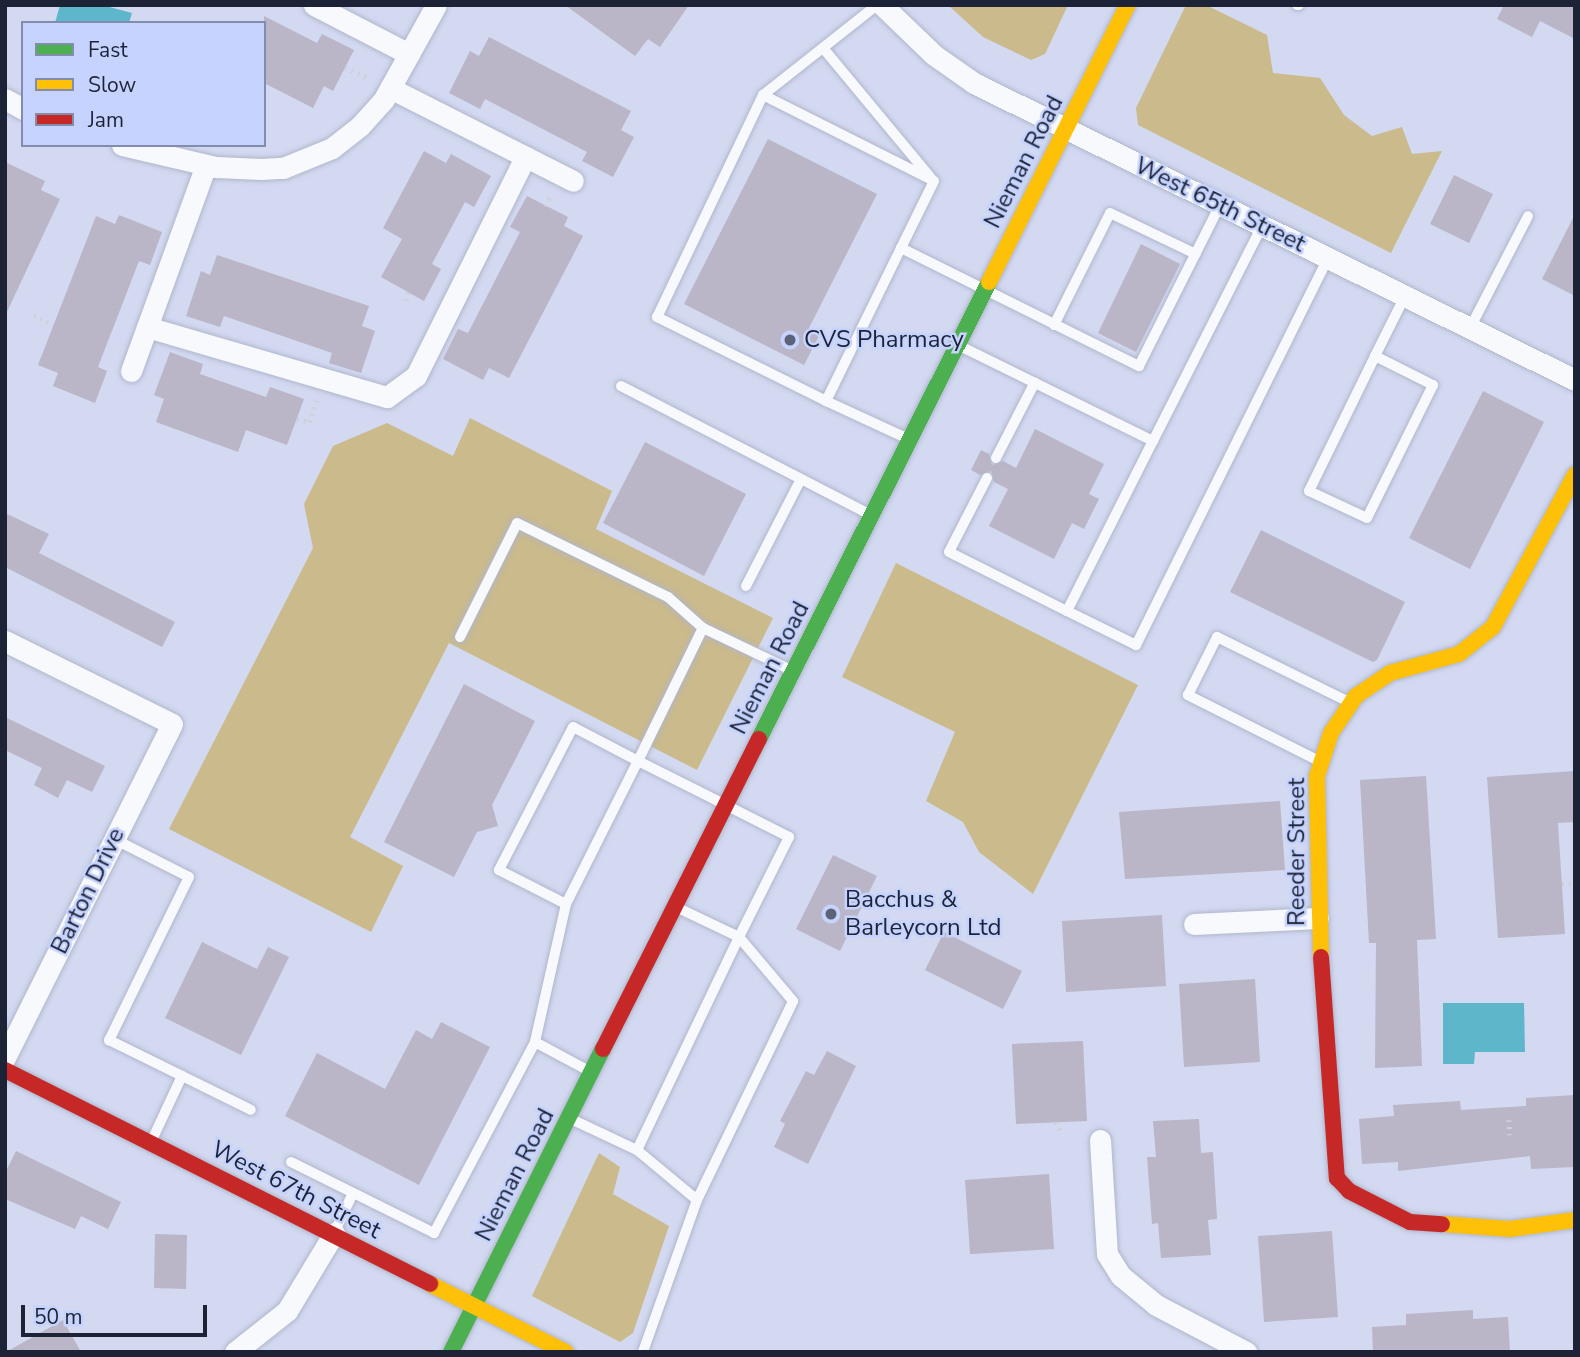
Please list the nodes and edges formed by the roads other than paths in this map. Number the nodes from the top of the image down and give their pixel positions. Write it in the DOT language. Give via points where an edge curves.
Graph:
graph roads {
  1 [pos="314,5"];
  2 [pos="436,5"];
  3 [pos="879,5"];
  4 [pos="1128,5"];
  5 [pos="823,48"];
  6 [pos="410,54"];
  7 [pos="390,88"];
  8 [pos="763,95"];
  9 [pos="5,99"];
  10 [pos="21,108"];
  11 [pos="1066,130"];
  12 [pos="130,147"];
  13 [pos="525,157"];
  14 [pos="206,165"];
  15 [pos="573,181"];
  16 [pos="934,181"];
  17 [pos="1220,205"];
  18 [pos="1528,216"];
  19 [pos="1262,226"];
  20 [pos="901,248"];
  21 [pos="1196,254"];
  22 [pos="1328,258"];
  23 [pos="985,290"];
  24 [pos="1405,296"];
  25 [pos="1054,325"];
  26 [pos="147,327"];
  27 [pos="1470,328"];
  28 [pos="958,344"];
  29 [pos="1375,356"];
  30 [pos="131,371"];
  31 [pos="1575,380"];
  32 [pos="1035,382"];
  33 [pos="621,386"];
  34 [pos="826,401"];
  35 [pos="909,440"];
  36 [pos="1153,441"];
  37 [pos="996,458"];
  38 [pos="1575,475"];
  39 [pos="986,478"];
  40 [pos="801,479"];
  41 [pos="872,515"];
  42 [pos="746,586"];
  43 [pos="1067,611"];
  44 [pos="703,628"];
  45 [pos="460,638"];
  46 [pos="5,641"];
  47 [pos="793,672"];
  48 [pos="1351,703"];
  49 [pos="638,761"];
  50 [pos="1321,762"];
  51 [pos="726,805"];
  52 [pos="114,839"];
  53 [pos="566,904"];
  54 [pos="675,907"];
  55 [pos="1318,918"];
  56 [pos="1194,924"];
  57 [pos="739,937"];
  58 [pos="535,1042"];
  59 [pos="5,1058"];
  60 [pos="5,1070"];
  61 [pos="592,1072"];
  62 [pos="182,1076"];
  63 [pos="251,1110"];
  64 [pos="569,1118"];
  65 [pos="1100,1140"];
  66 [pos="151,1143"];
  67 [pos="637,1150"];
  68 [pos="291,1163"];
  69 [pos="353,1193"];
  70 [pos="696,1200"];
  71 [pos="1575,1220"];
  72 [pos="334,1233"];
  73 [pos="475,1305"];
  74 [pos="235,1352"];
  75 [pos="451,1352"];
  76 [pos="566,1352"];
  77 [pos="642,1352"];
  78 [pos="1246,1352"];
  1 -- 6 [label="street"];
  2 -- 6 [label="street"];
  3 -- 5 [label="lane"];
  3 -- 11 [label="street, West 65th Street" via="934,55 974,83"];
  4 -- 11 [label="street, Nieman Road"];
  5 -- 8 [label="lane"];
  5 -- 16 [label="lane"];
  6 -- 7 [label="street"];
  7 -- 13 [label="street"];
  7 -- 14 [label="street" via="360,126 332,148 283,169"];
  8 -- 16 [label="lane"];
  8 -- 34 [label="lane" via="657,317"];
  9 -- 10 [label="street"];
  11 -- 17 [label="street, West 65th Street"];
  11 -- 23 [label="street, Nieman Road"];
  12 -- 14 [label="street"];
  13 -- 15 [label="street"];
  13 -- 26 [label="street" via="416,376 387,397"];
  14 -- 26 [label="street"];
  16 -- 20 [label="lane"];
  17 -- 19 [label="street, West 65th Street"];
  17 -- 21 [label="lane"];
  18 -- 27 [label="lane"];
  19 -- 22 [label="street, West 65th Street"];
  19 -- 36 [label="lane"];
  20 -- 23 [label="lane"];
  20 -- 34 [label="lane"];
  21 -- 25 [label="lane" via="1139,366"];
  21 -- 25 [label="lane" via="1110,213"];
  22 -- 24 [label="street, West 65th Street"];
  22 -- 43 [label="lane" via="1136,645"];
  23 -- 25 [label="lane"];
  23 -- 28 [label="street, Nieman Road"];
  24 -- 27 [label="street, West 65th Street"];
  24 -- 29 [label="lane"];
  26 -- 30 [label="street"];
  27 -- 31 [label="street, West 65th Street"];
  28 -- 32 [label="lane"];
  28 -- 35 [label="street, Nieman Road"];
  29 -- 29 [label="lane" via="1309,491 1367,518 1433,385"];
  32 -- 36 [label="lane"];
  32 -- 37 [label="lane"];
  33 -- 40 [label="lane"];
  34 -- 35 [label="lane"];
  35 -- 41 [label="street, Nieman Road"];
  36 -- 43 [label="lane"];
  38 -- 48 [label="street, Reeder Street" via="1493,627 1459,654 1390,673"];
  39 -- 43 [label="lane" via="948,552"];
  40 -- 41 [label="lane"];
  40 -- 42 [label="lane"];
  41 -- 47 [label="street, Nieman Road"];
  44 -- 45 [label="lane" via="668,597 517,523"];
  44 -- 47 [label="lane"];
  44 -- 49 [label="lane"];
  46 -- 52 [label="street, Barton Drive" via="172,724"];
  47 -- 51 [label="street, Nieman Road"];
  48 -- 50 [label="street, Reeder Street" via="1331,733"];
  48 -- 50 [label="lane" via="1217,637 1188,695"];
  49 -- 51 [label="lane"];
  49 -- 53 [label="lane"];
  49 -- 53 [label="lane" via="573,727 499,870"];
  50 -- 55 [label="street, Reeder Street" via="1317,776"];
  51 -- 54 [label="street, Nieman Road"];
  51 -- 57 [label="lane" via="789,837"];
  52 -- 59 [label="street, Barton Drive"];
  52 -- 62 [label="lane" via="189,877 109,1040"];
  53 -- 58 [label="lane"];
  54 -- 57 [label="lane"];
  54 -- 61 [label="street, Nieman Road"];
  55 -- 56 [label="street"];
  55 -- 71 [label="street, Reeder Street" via="1337,1178 1349,1191 1410,1222 1510,1229"];
  57 -- 67 [label="lane"];
  57 -- 70 [label="lane" via="793,1001"];
  58 -- 61 [label="lane"];
  58 -- 69 [label="lane" via="434,1233"];
  60 -- 66 [label="street, West 67th Street"];
  61 -- 64 [label="street, Nieman Road"];
  62 -- 63 [label="lane"];
  62 -- 66 [label="lane"];
  64 -- 67 [label="lane"];
  64 -- 73 [label="street, Nieman Road"];
  65 -- 78 [label="street" via="1107,1254 1121,1276 1156,1305"];
  66 -- 72 [label="street, West 67th Street"];
  67 -- 70 [label="lane"];
  68 -- 69 [label="lane"];
  69 -- 72 [label="lane"];
  70 -- 77 [label="lane"];
  72 -- 73 [label="street, West 67th Street"];
  72 -- 74 [label="street" via="287,1311"];
  73 -- 75 [label="street, Nieman Road"];
  73 -- 76 [label="street, West 67th Street"];
}
